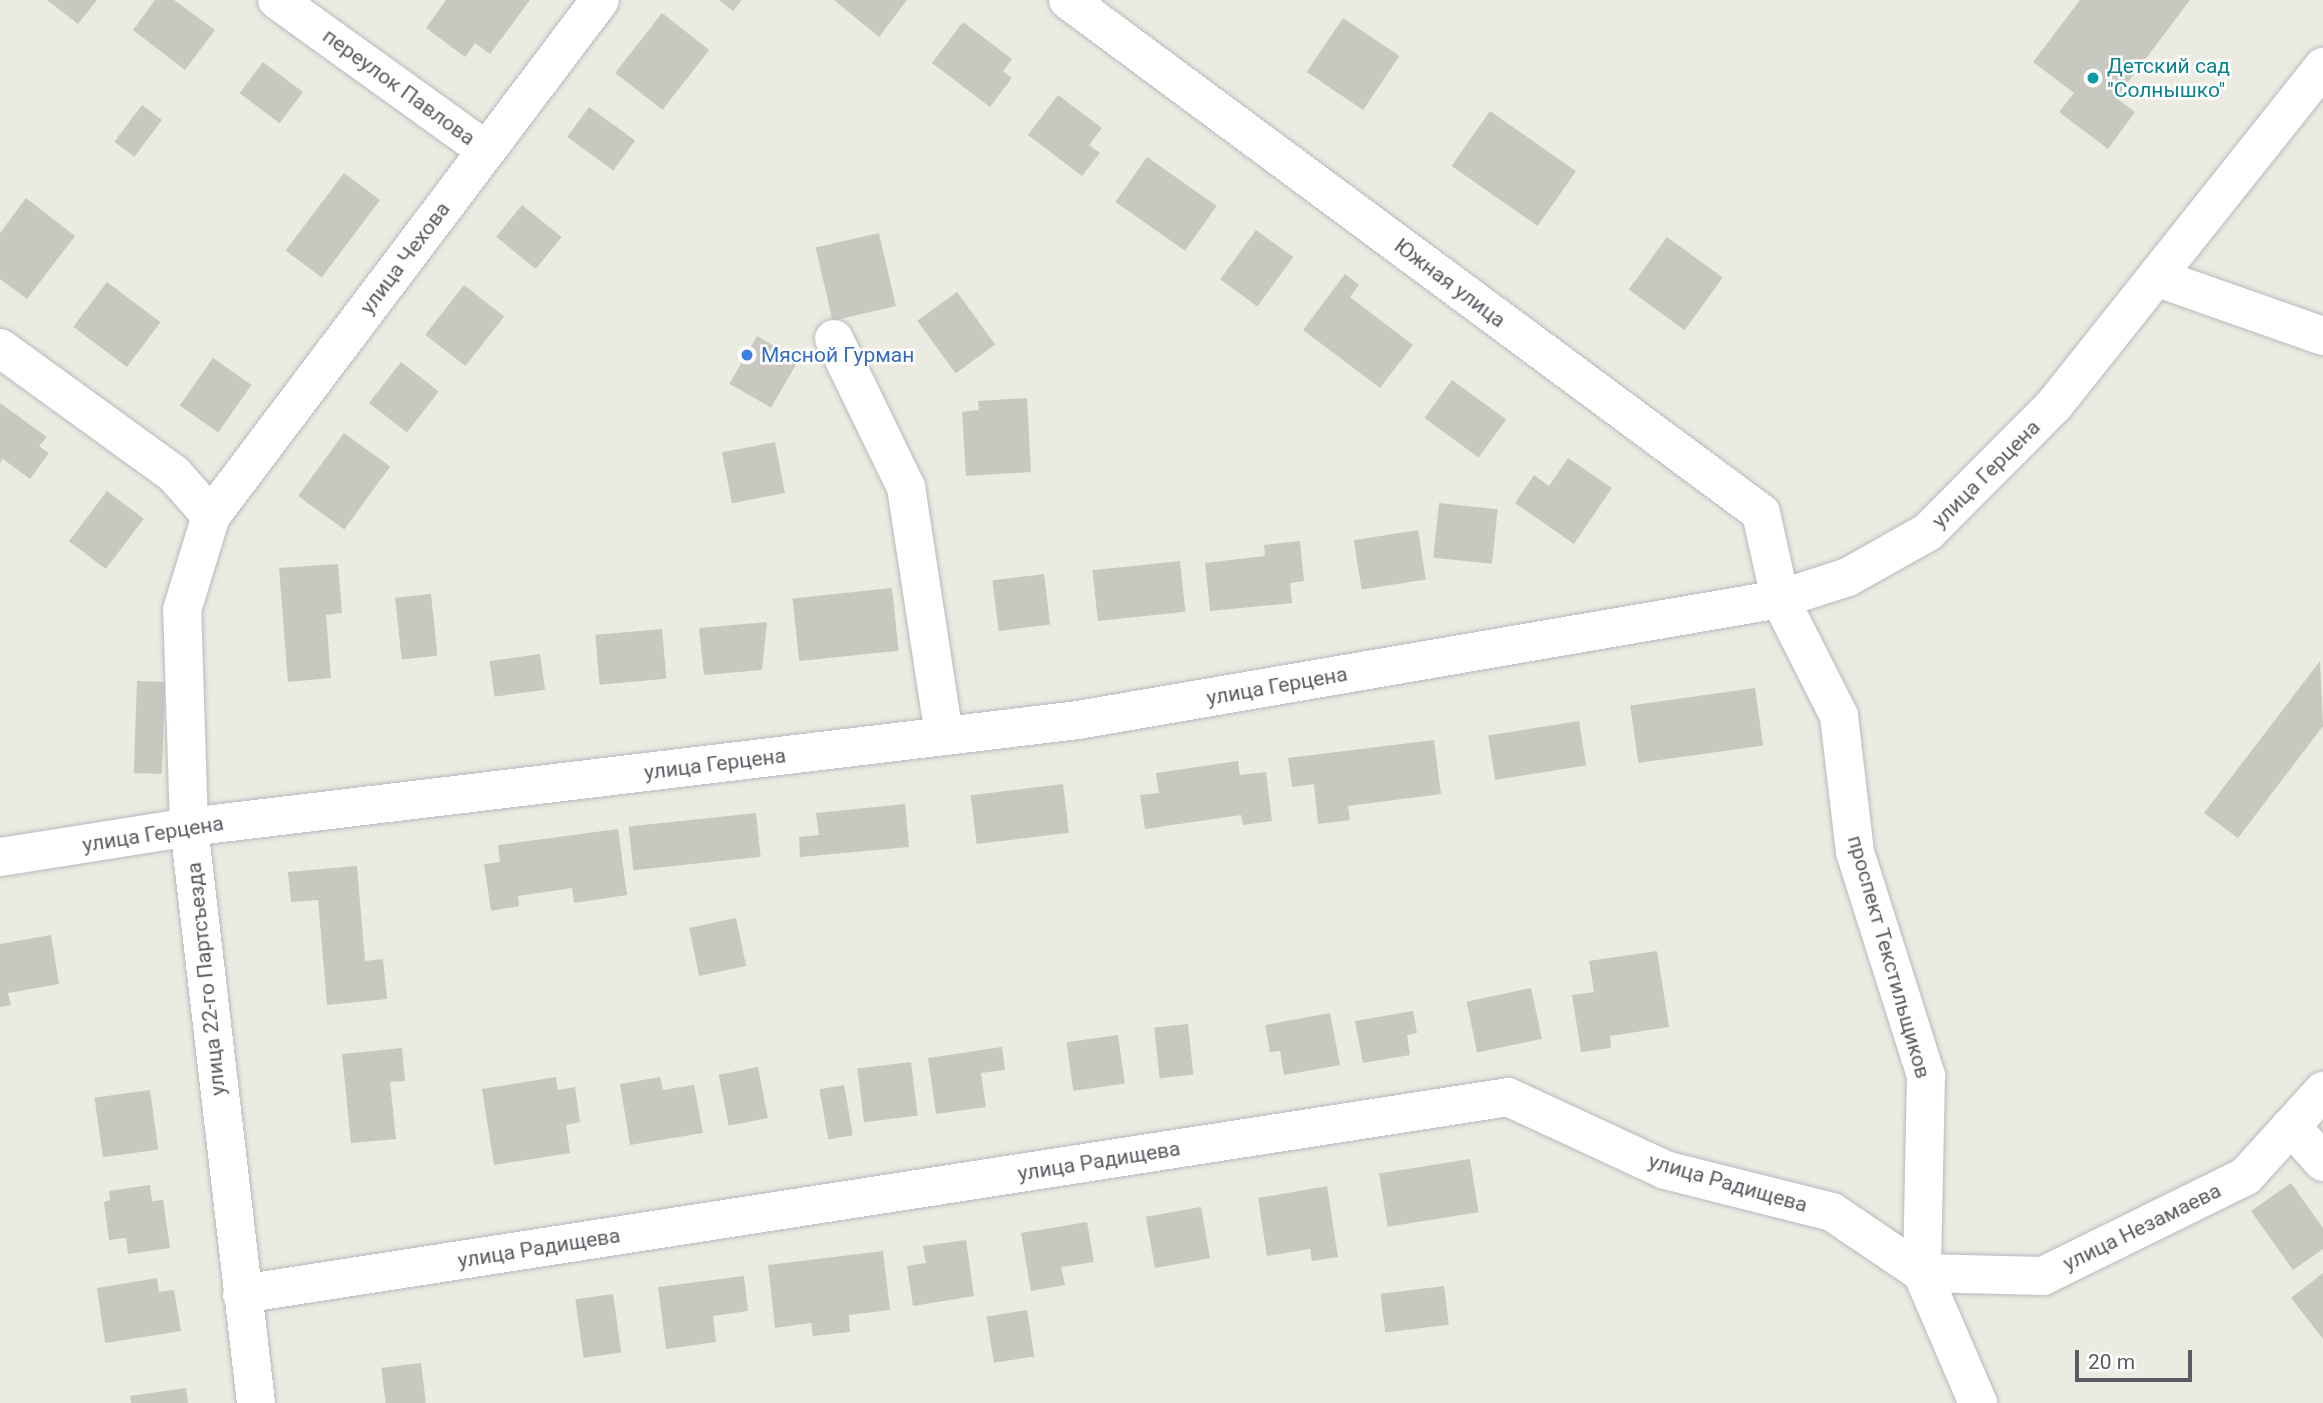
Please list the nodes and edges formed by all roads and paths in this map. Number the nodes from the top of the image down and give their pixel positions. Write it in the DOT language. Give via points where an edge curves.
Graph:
graph roads {
  1 [pos="277,0"];
  2 [pos="600,0"];
  3 [pos="1068,0"];
  4 [pos="2323,67"];
  5 [pos="486,150"];
  6 [pos="2158,278"];
  7 [pos="2323,336"];
  8 [pos="834,339"];
  9 [pos="0,348"];
  10 [pos="211,516"];
  11 [pos="1780,599"];
  12 [pos="944,736"];
  13 [pos="189,827"];
  14 [pos="1,859"];
  15 [pos="2323,1091"];
  16 [pos="2291,1126"];
  17 [pos="2323,1162"];
  18 [pos="1922,1273"];
  19 [pos="242,1294"];
  20 [pos="256,1403"];
  21 [pos="1978,1403"];
  1 -- 5 [label="street, переулок Павлова"];
  2 -- 5 [label="street, улица Чехова"];
  3 -- 11 [label="street, Южная улица" via="1761,513"];
  4 -- 6 [label="street, улица Герцена"];
  5 -- 10 [label="street, улица Чехова"];
  6 -- 7 [label="street"];
  6 -- 11 [label="street, улица Герцена" via="2055,404 1928,532 1848,577"];
  8 -- 12 [label="street" via="906,487"];
  9 -- 10 [label="street" via="174,474"];
  10 -- 13 [label="street, улица 22-го Партсъезда" via="182,610"];
  11 -- 12 [label="street, улица Герцена" via="1078,720"];
  11 -- 18 [label="street, проспект Текстильщиков" via="1839,716 1856,852 1926,1076"];
  12 -- 13 [label="street, улица Герцена"];
  13 -- 14 [label="street, улица Герцена"];
  13 -- 19 [label="street, улица 22-го Партсъезда"];
  15 -- 16 [label="street, улица Незамаева"];
  16 -- 17 [label="street"];
  16 -- 18 [label="street, улица Незамаева" via="2246,1176 2043,1276"];
  18 -- 19 [label="street, улица Радищева" via="1832,1212 1665,1170 1508,1097"];
  18 -- 21 [label="street, проспект Текстильщиков"];
  19 -- 20 [label="street, улица 22-го Партсъезда"];
}
